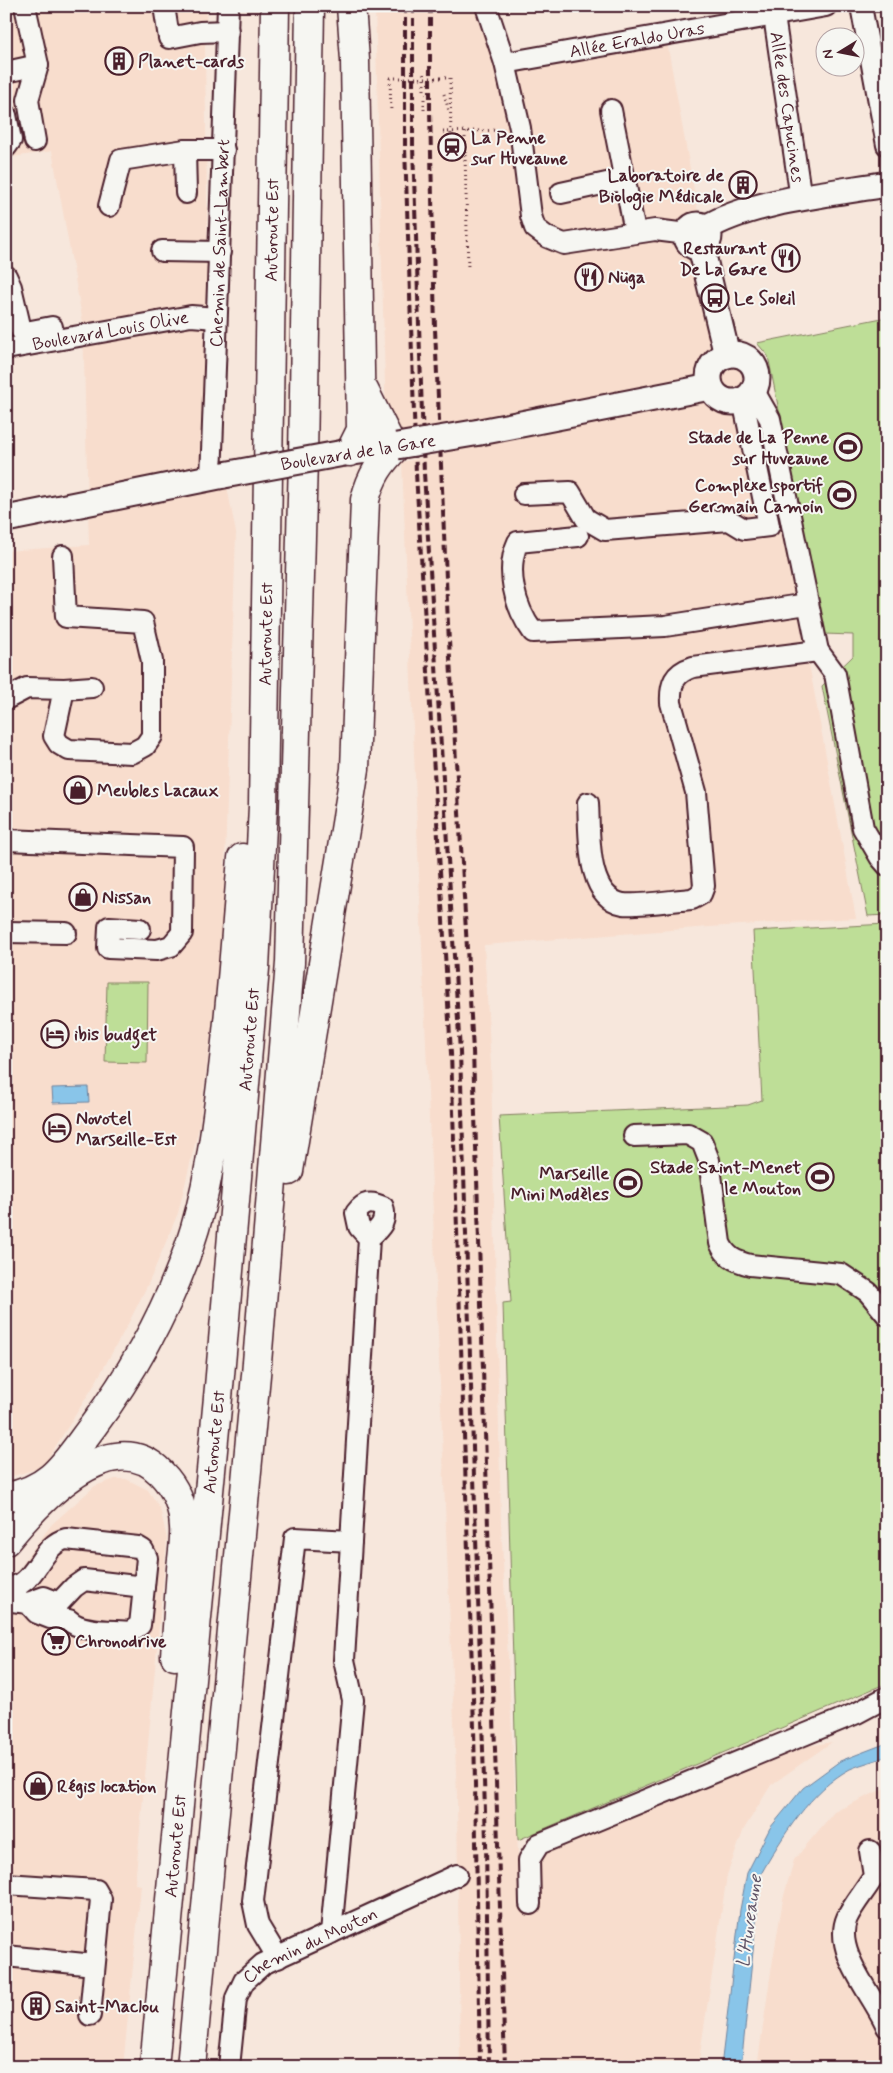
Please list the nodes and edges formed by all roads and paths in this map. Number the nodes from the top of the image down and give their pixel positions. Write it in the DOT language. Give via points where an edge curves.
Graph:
graph roads {
  1 [pos="25,6"];
  2 [pos="164,6"];
  3 [pos="228,6"];
  4 [pos="275,6"];
  5 [pos="310,6"];
  6 [pos="351,6"];
  7 [pos="486,6"];
  8 [pos="861,6"];
  9 [pos="818,7"];
  10 [pos="774,16"];
  11 [pos="228,31"];
  12 [pos="505,64"];
  13 [pos="38,65"];
  14 [pos="6,72"];
  15 [pos="424,76"];
  16 [pos="444,94"];
  17 [pos="424,110"];
  18 [pos="611,110"];
  19 [pos="391,113"];
  20 [pos="450,114"];
  21 [pos="6,115"];
  22 [pos="520,128"];
  23 [pos="443,132"];
  24 [pos="451,132"];
  25 [pos="464,132"];
  26 [pos="451,139"];
  27 [pos="35,141"];
  28 [pos="887,145"];
  29 [pos="6,147"];
  30 [pos="185,150"];
  31 [pos="224,150"];
  32 [pos="625,179"];
  33 [pos="887,184"];
  34 [pos="186,193"];
  35 [pos="561,193"];
  36 [pos="801,199"];
  37 [pos="109,206"];
  38 [pos="635,232"];
  39 [pos="698,236"];
  40 [pos="162,251"];
  41 [pos="220,252"];
  42 [pos="468,268"];
  43 [pos="6,276"];
  44 [pos="216,318"];
  45 [pos="74,336"];
  46 [pos="6,349"];
  47 [pos="727,354"];
  48 [pos="360,380"];
  49 [pos="710,386"];
  50 [pos="748,396"];
  51 [pos="395,446"];
  52 [pos="347,452"];
  53 [pos="218,477"];
  54 [pos="524,494"];
  55 [pos="6,519"];
  56 [pos="578,536"];
  57 [pos="268,538"];
  58 [pos="62,556"];
  59 [pos="807,604"];
  60 [pos="818,651"];
  61 [pos="92,687"];
  62 [pos="64,689"];
  63 [pos="6,699"];
  64 [pos="588,803"];
  65 [pos="6,840"];
  66 [pos="887,864"];
  67 [pos="140,929"];
  68 [pos="6,932"];
  69 [pos="66,933"];
  70 [pos="634,1136"];
  71 [pos="369,1238"];
  72 [pos="887,1315"];
  73 [pos="256,1375"];
  74 [pos="6,1497"];
  75 [pos="6,1541"];
  76 [pos="351,1541"];
  77 [pos="6,1587"];
  78 [pos="144,1587"];
  79 [pos="6,1596"];
  80 [pos="28,1603"];
  81 [pos="887,1697"];
  82 [pos="870,1851"];
  83 [pos="457,1875"];
  84 [pos="6,1884"];
  85 [pos="530,1904"];
  86 [pos="331,1933"];
  87 [pos="6,1956"];
  88 [pos="278,1958"];
  89 [pos="94,1965"];
  90 [pos="90,2016"];
  91 [pos="885,2018"];
  92 [pos="149,2067"];
  93 [pos="154,2067"];
  94 [pos="191,2067"];
  95 [pos="229,2067"];
  1 -- 13 [label="street"];
  2 -- 11 [label="street" via="169,38"];
  3 -- 11 [label="street, Chemin de Saint-Lambert"];
  4 -- 57 [label="highway, Autoroute Est"];
  5 -- 73 [label="highway, Autoroute Est" via="290,963"];
  6 -- 48 [label="highway" via="355,60"];
  7 -- 12 [label="street"];
  8 -- 28 [label="street"];
  9 -- 10 [label="street, Allée Eraldo Uras"];
  10 -- 12 [label="street, Allée Eraldo Uras"];
  10 -- 36 [label="street, Allée des Capucines"];
  11 -- 31 [label="street, Chemin de Saint-Lambert"];
  12 -- 22 [label="street"];
  13 -- 14 [label="street"];
  13 -- 27 [label="street" via="28,100"];
  15 -- 17 [label="path"];
  15 -- 19 [label="path, bridge" via="391,76"];
  15 -- 20 [label="path, bridge" via="449,76"];
  16 -- 20 [label="path"];
  18 -- 32 [label="street"];
  20 -- 24 [label="path"];
  21 -- 29 [label="street" via="11,140"];
  22 -- 25 [label="path"];
  22 -- 38 [label="street" via="519,161 535,228 564,244"];
  23 -- 24 [label="path"];
  24 -- 25 [label="path"];
  24 -- 26 [label="path"];
  25 -- 42 [label="path"];
  30 -- 31 [label="street"];
  30 -- 34 [label="street"];
  30 -- 37 [label="street" via="121,160"];
  31 -- 41 [label="street, Chemin de Saint-Lambert"];
  32 -- 35 [label="street"];
  32 -- 38 [label="street"];
  33 -- 36 [label="main road"];
  36 -- 39 [label="main road" via="732,215"];
  38 -- 39 [label="street" via="655,230"];
  39 -- 47 [label="main road"];
  40 -- 41 [label="street"];
  41 -- 44 [label="street, Chemin de Saint-Lambert"];
  43 -- 45 [label="street" via="21,330 26,332 66,324 73,329"];
  44 -- 45 [label="street, Boulevard Louis Olive" via="191,316"];
  44 -- 53 [label="street, Chemin de Saint-Lambert"];
  45 -- 46 [label="street, Boulevard Louis Olive"];
  47 -- 49 [label="main road" via="710,370"];
  47 -- 50 [label="main road" via="736,354 750,361 757,375"];
  48 -- 51 [label="highway"];
  48 -- 52 [label="highway" via="361,430"];
  49 -- 50 [label="main road" via="714,394 727,402"];
  49 -- 51 [label="main road, Boulevard de la Gare, bridge"];
  50 -- 54 [label="street" via="768,526 744,529 728,520 605,530 586,519 570,492"];
  50 -- 59 [label="street" via="770,419"];
  51 -- 52 [label="main road, Boulevard de la Gare"];
  51 -- 73 [label="highway" via="370,480 365,500 355,769"];
  52 -- 53 [label="main road, Boulevard de la Gare, bridge"];
  53 -- 55 [label="main road, Boulevard de la Gare"];
  56 -- 59 [label="street" via="518,542 512,555 516,601 522,618 533,632 665,626"];
  57 -- 74 [label="highway" via="230,1013 205,1190 189,1246 167,1302 113,1400 57,1473 38,1488"];
  57 -- 93 [label="highway, Autoroute Est" via="263,806 255,968"];
  58 -- 62 [label="street" via="66,617 143,622 152,661 152,736 145,746 132,753 69,750 54,736"];
  59 -- 60 [label="street"];
  60 -- 64 [label="street" via="693,667 682,670 670,688 671,703 696,792 704,886 701,894 692,899 623,904 604,893 593,873"];
  60 -- 66 [label="street" via="835,674 863,828"];
  61 -- 62 [label="street"];
  62 -- 63 [label="street" via="27,688"];
  65 -- 67 [label="street" via="183,847 182,933 171,946 157,950 108,948 109,927"];
  68 -- 69 [label="street"];
  70 -- 72 [label="street" via="688,1134 702,1142 709,1160 720,1243 724,1252 735,1260 750,1265 841,1274 868,1292"];
  71 -- 76 [label="street"];
  73 -- 94 [label="highway, Autoroute Est"];
  75 -- 92 [label="highway" via="28,1514 88,1464 106,1458 139,1459 156,1468 172,1484 180,1506 184,1528"];
  76 -- 86 [label="street" via="344,1660 353,1700"];
  76 -- 88 [label="street" via="295,1538 253,1901 258,1925"];
  77 -- 78 [label="street" via="23,1583 51,1548 66,1539 144,1550 147,1558"];
  78 -- 80 [label="street" via="84,1580 59,1603 44,1597"];
  78 -- 80 [label="street" via="140,1625 130,1632 83,1627 69,1620 50,1618 37,1613"];
  79 -- 80 [label="street" via="12,1601"];
  81 -- 85 [label="street" via="857,1713 539,1844 529,1860"];
  82 -- 91 [label="street" via="874,1876 846,1919 845,1943 852,1966 868,1996"];
  83 -- 86 [label="street, Chemin du Mouton"];
  84 -- 89 [label="street" via="96,1890 101,1899"];
  86 -- 88 [label="street, Chemin du Mouton"];
  87 -- 89 [label="street"];
  88 -- 95 [label="street, Chemin du Mouton" via="264,1964 244,1981 236,1998"];
  89 -- 90 [label="street"];
}
